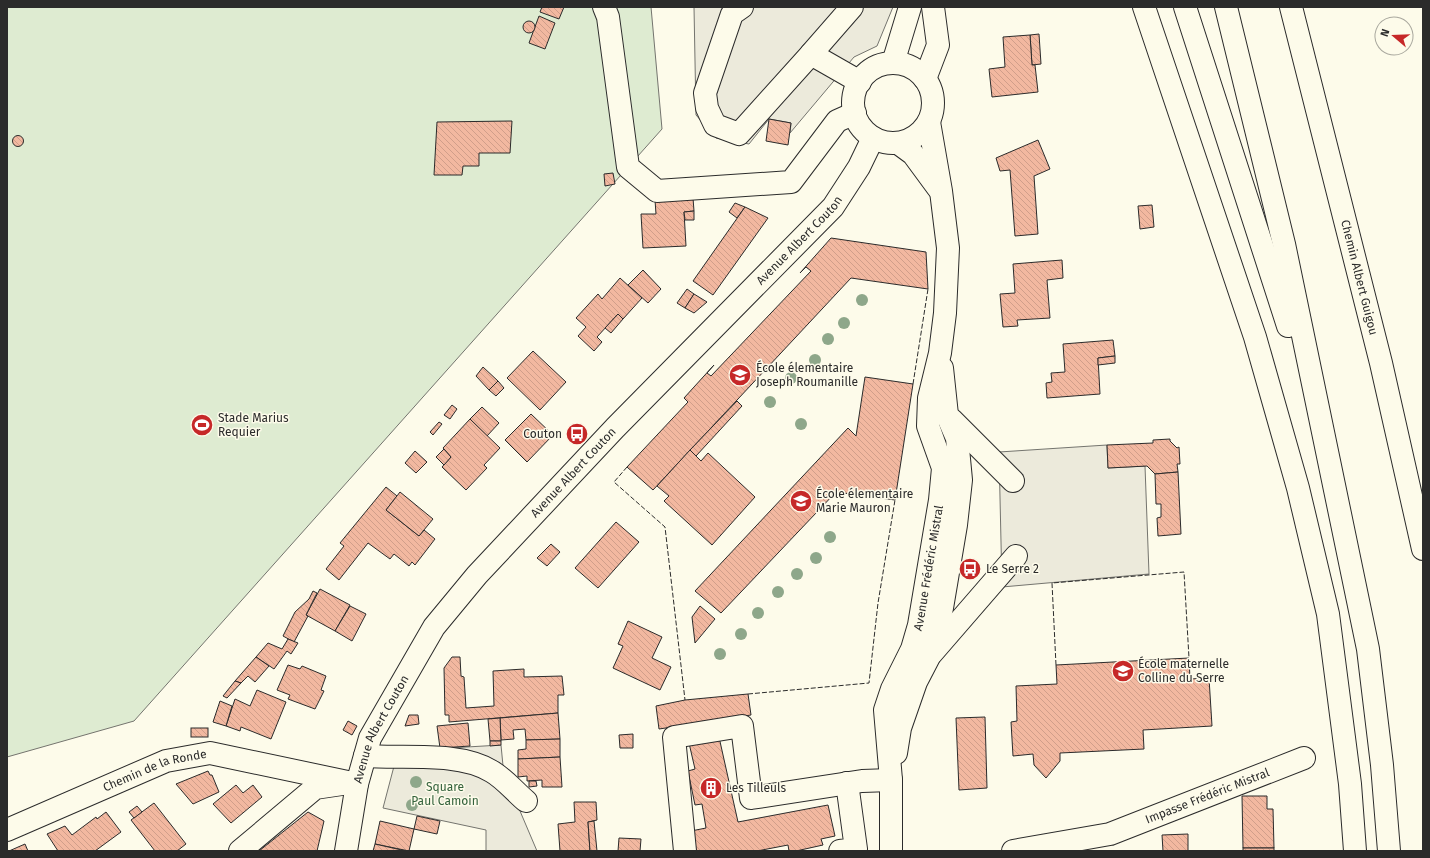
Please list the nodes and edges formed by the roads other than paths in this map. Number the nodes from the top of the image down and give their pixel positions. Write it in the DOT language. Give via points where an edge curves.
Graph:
graph roads {
  1 [pos="604,7"];
  2 [pos="742,7"];
  3 [pos="852,7"];
  4 [pos="910,7"];
  5 [pos="934,7"];
  6 [pos="1144,7"];
  7 [pos="1185,7"];
  8 [pos="1226,7"];
  9 [pos="1291,7"];
  10 [pos="811,54"];
  11 [pos="893,63"];
  12 [pos="925,79"];
  13 [pos="860,82"];
  14 [pos="855,113"];
  15 [pos="929,122"];
  16 [pos="873,138"];
  17 [pos="898,143"];
  18 [pos="941,191"];
  19 [pos="940,353"];
  20 [pos="947,415"];
  21 [pos="1321,426"];
  22 [pos="1013,481"];
  23 [pos="1423,549"];
  24 [pos="1016,556"];
  25 [pos="930,655"];
  26 [pos="365,756"];
  27 [pos="1304,758"];
  28 [pos="891,780"];
  29 [pos="847,783"];
  30 [pos="357,784"];
  31 [pos="526,801"];
  32 [pos="7,830"];
  33 [pos="1110,843"];
  34 [pos="240,851"];
  35 [pos="346,851"];
  36 [pos="685,851"];
  37 [pos="840,851"];
  38 [pos="891,851"];
  39 [pos="1012,851"];
  40 [pos="1355,851"];
  41 [pos="1389,851"];
  1 -- 14 [label="main road" via="608,16 628,167 657,191 791,182 837,121"];
  2 -- 10 [label="main road" via="732,14 705,93 707,108 715,125 739,134"];
  3 -- 10 [label="main road"];
  4 -- 11 [label="main road"];
  5 -- 12 [label="main road" via="938,45"];
  6 -- 40 [label="main road" via="1255,337 1298,488 1328,614 1350,784"];
  7 -- 21 [label="main road"];
  8 -- 21 [label="main road" via="1284,244"];
  9 -- 23 [label="main road, Chemin Albert Guigou" via="1381,363"];
  10 -- 13 [label="main road"];
  11 -- 12 [label="main road" via="911,68"];
  11 -- 13 [label="main road" via="869,72"];
  12 -- 15 [label="main road" via="931,89 933,100 933,112"];
  13 -- 14 [label="main road" via="854,97"];
  14 -- 16 [label="main road" via="862,127"];
  15 -- 17 [label="main road" via="910,140"];
  15 -- 18 [label="main road, Avenue Frédéric Mistral"];
  16 -- 17 [label="main road" via="885,143"];
  16 -- 26 [label="main road, Avenue Albert Couton" via="859,167 833,208 615,428 477,575 434,626 370,738"];
  17 -- 18 [label="main road" via="913,154"];
  18 -- 19 [label="main road, Avenue Frédéric Mistral" via="948,248"];
  19 -- 20 [label="main road, Avenue Frédéric Mistral"];
  19 -- 28 [label="main road, Avenue Frédéric Mistral" via="929,398 928,426 943,468 940,500 919,625 912,649 892,689 885,710"];
  20 -- 22 [label="main road"];
  20 -- 25 [label="main road, Avenue Frédéric Mistral" via="957,438 961,480 942,608"];
  21 -- 41 [label="main road" via="1368,649"];
  24 -- 25 [label="main road"];
  25 -- 28 [label="main road, Avenue Frédéric Mistral" via="916,682 900,728"];
  26 -- 30 [label="main road, Avenue Albert Couton"];
  26 -- 31 [label="main road" via="462,760 491,771"];
  27 -- 33 [label="main road, Impasse Frédéric Mistral"];
  28 -- 29 [label="main road"];
  28 -- 38 [label="main road, Avenue Frédéric Mistral"];
  29 -- 36 [label="main road" via="752,798 742,726 674,737"];
  29 -- 37 [label="main road" via="856,848"];
  30 -- 32 [label="main road, Chemin de la Ronde" via="210,753 166,761"];
  30 -- 34 [label="main road" via="315,788"];
  30 -- 35 [label="main road, Avenue Albert Couton"];
  33 -- 39 [label="main road, Impasse Frédéric Mistral"];
}
